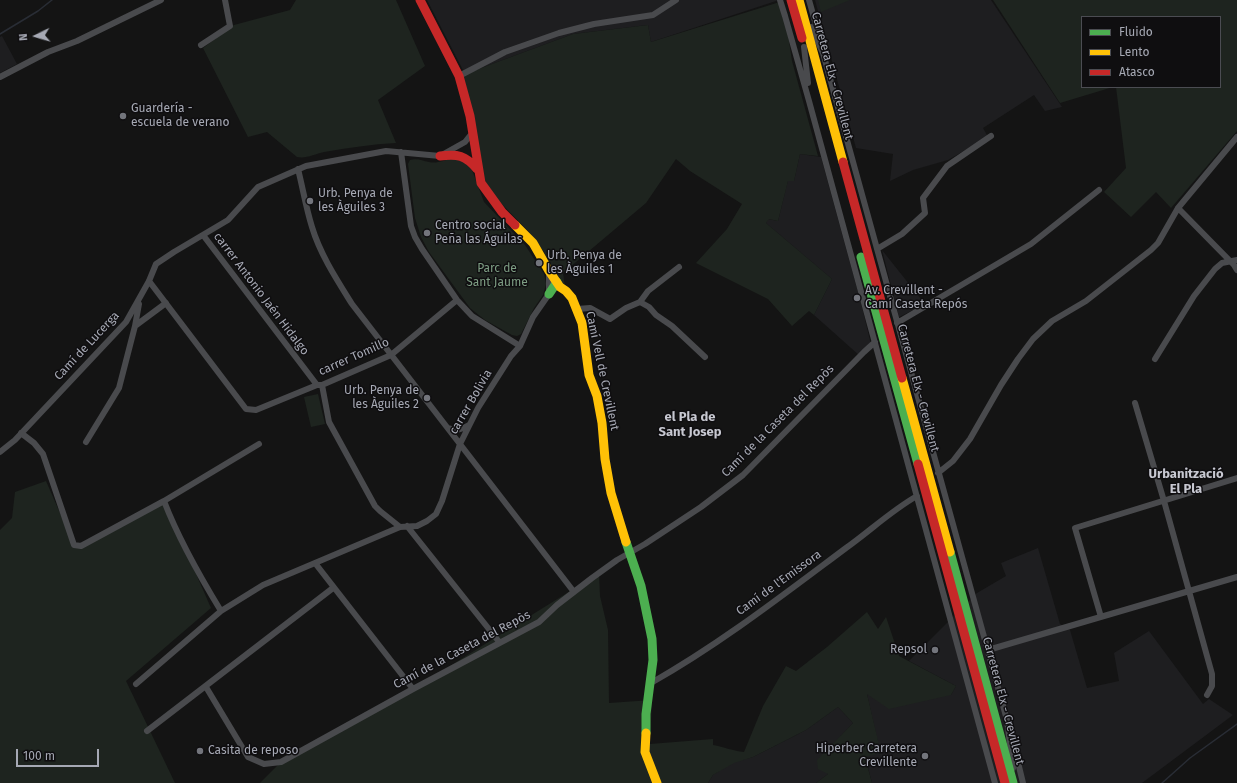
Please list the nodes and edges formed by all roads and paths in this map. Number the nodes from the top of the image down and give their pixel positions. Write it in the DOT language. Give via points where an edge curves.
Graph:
graph roads {
  1 [pos="161,0"];
  2 [pos="225,0"];
  3 [pos="420,0"];
  4 [pos="676,0"];
  5 [pos="780,0"];
  6 [pos="791,0"];
  7 [pos="810,0"];
  8 [pos="800,4"];
  9 [pos="201,45"];
  10 [pos="804,47"];
  11 [pos="823,53"];
  12 [pos="459,76"];
  13 [pos="0,77"];
  14 [pos="810,101"];
  15 [pos="473,132"];
  16 [pos="991,136"];
  17 [pos="1237,137"];
  18 [pos="461,145"];
  19 [pos="475,149"];
  20 [pos="401,152"];
  21 [pos="440,156"];
  22 [pos="465,157"];
  23 [pos="298,169"];
  24 [pos="478,170"];
  25 [pos="1099,190"];
  26 [pos="1178,208"];
  27 [pos="202,235"];
  28 [pos="877,249"];
  29 [pos="1237,260"];
  30 [pos="1229,261"];
  31 [pos="679,267"];
  32 [pos="1237,270"];
  33 [pos="549,272"];
  34 [pos="149,281"];
  35 [pos="557,282"];
  36 [pos="142,293"];
  37 [pos="549,294"];
  38 [pos="457,300"];
  39 [pos="640,302"];
  40 [pos="166,303"];
  41 [pos="577,309"];
  42 [pos="897,323"];
  43 [pos="135,326"];
  44 [pos="875,342"];
  45 [pos="520,346"];
  46 [pos="390,355"];
  47 [pos="705,357"];
  48 [pos="1155,359"];
  49 [pos="320,385"];
  50 [pos="1135,403"];
  51 [pos="469,425"];
  52 [pos="448,428"];
  53 [pos="21,433"];
  54 [pos="86,442"];
  55 [pos="259,444"];
  56 [pos="460,444"];
  57 [pos="0,452"];
  58 [pos="938,473"];
  59 [pos="1237,478"];
  60 [pos="917,496"];
  61 [pos="164,501"];
  62 [pos="1164,501"];
  63 [pos="408,526"];
  64 [pos="400,527"];
  65 [pos="630,553"];
  66 [pos="315,563"];
  67 [pos="1237,576"];
  68 [pos="334,588"];
  69 [pos="1189,590"];
  70 [pos="574,592"];
  71 [pos="221,610"];
  72 [pos="1101,617"];
  73 [pos="500,643"];
  74 [pos="988,650"];
  75 [pos="651,683"];
  76 [pos="136,684"];
  77 [pos="206,687"];
  78 [pos="413,689"];
  79 [pos="1207,695"];
  80 [pos="1007,720"];
  81 [pos="147,731"];
  82 [pos="657,783"];
  83 [pos="997,783"];
  84 [pos="1005,783"];
  85 [pos="1014,783"];
  86 [pos="1023,783"];
  1 -- 13 [label="street"];
  2 -- 9 [label="street" via="230,26"];
  3 -- 12 [label="main road, Camí Vell de Crevillent"];
  4 -- 12 [label="street" via="653,15 594,24 505,52"];
  5 -- 14 [label="street"];
  6 -- 10 [label="main road, Carretera Elx - Crevillent"];
  7 -- 11 [label="street"];
  8 -- 11 [label="street"];
  8 -- 85 [label="main road, Carretera Elx - Crevillent"];
  10 -- 14 [label="street"];
  10 -- 84 [label="main road, Carretera Elx - Crevillent"];
  11 -- 28 [label="street"];
  12 -- 15 [label="main road, Camí Vell de Crevillent"];
  14 -- 44 [label="street"];
  15 -- 18 [label="street"];
  15 -- 19 [label="main road, Camí Vell de Crevillent"];
  16 -- 28 [label="street" via="947,166 924,198 925,213 902,234"];
  17 -- 26 [label="street"];
  18 -- 19 [label="street"];
  18 -- 21 [label="street"];
  19 -- 22 [label="main road"];
  19 -- 24 [label="main road, Camí Vell de Crevillent"];
  20 -- 21 [label="street, Camí de Lucerga"];
  20 -- 23 [label="street, Camí de Lucerga" via="386,151"];
  20 -- 38 [label="street" via="409,214 415,237"];
  21 -- 22 [label="main road" via="455,154"];
  22 -- 24 [label="main road"];
  23 -- 27 [label="street, Camí de Lucerga" via="258,187 228,220"];
  23 -- 46 [label="street" via="310,222 335,278"];
  24 -- 33 [label="main road, Camí Vell de Crevillent" via="485,189 502,212 533,243"];
  25 -- 42 [label="street" via="1031,244"];
  26 -- 30 [label="street"];
  26 -- 58 [label="street" via="1158,243 1151,250 1086,301 1052,321 1033,339 1018,358 970,438 953,461"];
  27 -- 34 [label="street, Camí de Lucerga" via="156,264"];
  27 -- 49 [label="street, carrer Antonio Jaén Hidalgo"];
  28 -- 42 [label="street"];
  29 -- 30 [label="street"];
  30 -- 32 [label="street"];
  30 -- 48 [label="street" via="1215,269 1194,296"];
  31 -- 39 [label="street" via="648,291"];
  33 -- 35 [label="main road, Camí Vell de Crevillent"];
  33 -- 37 [label="street"];
  34 -- 36 [label="street, Camí de Lucerga"];
  34 -- 40 [label="street"];
  35 -- 37 [label="main road"];
  35 -- 41 [label="main road, Camí Vell de Crevillent" via="572,298"];
  36 -- 43 [label="street"];
  36 -- 53 [label="street, Camí de Lucerga" via="126,322"];
  37 -- 45 [label="street, carrer Bolivia" via="533,317"];
  38 -- 45 [label="street" via="472,316"];
  38 -- 46 [label="street, carrer Tomillo"];
  39 -- 41 [label="street" via="610,319 590,308"];
  39 -- 47 [label="street" via="650,307"];
  40 -- 43 [label="street"];
  40 -- 49 [label="street, carrer Tomillo" via="246,409 256,410"];
  41 -- 65 [label="main road, Camí Vell de Crevillent" via="582,323 589,375 597,396 611,493"];
  42 -- 58 [label="street"];
  43 -- 54 [label="street" via="118,388"];
  44 -- 60 [label="street"];
  44 -- 65 [label="street, Camí de la Caseta del Repòs" via="743,475 701,507"];
  45 -- 51 [label="street, carrer Bolivia" via="511,356"];
  46 -- 49 [label="street, carrer Tomillo"];
  46 -- 52 [label="street"];
  49 -- 64 [label="street" via="329,422 371,499 380,511"];
  50 -- 62 [label="street"];
  51 -- 52 [label="street" via="462,429"];
  51 -- 56 [label="street, carrer Bolivia"];
  52 -- 56 [label="street"];
  53 -- 57 [label="street, Camí de Lucerga"];
  53 -- 61 [label="street" via="43,454 74,545 81,546"];
  55 -- 61 [label="street"];
  56 -- 63 [label="street, carrer Bolivia" via="436,514 416,526"];
  56 -- 70 [label="street"];
  58 -- 74 [label="street"];
  59 -- 62 [label="street"];
  60 -- 75 [label="street, Camí de l'Emissora" via="725,636"];
  60 -- 83 [label="street"];
  61 -- 71 [label="street" via="192,562"];
  62 -- 69 [label="street"];
  62 -- 72 [label="street" via="1076,528"];
  63 -- 64 [label="street, carrer Bolivia"];
  63 -- 73 [label="street"];
  64 -- 66 [label="street, carrer Bolivia"];
  65 -- 70 [label="street, Camí de la Caseta del Repòs"];
  65 -- 75 [label="main road, Camí Vell de Crevillent" via="641,586 652,639"];
  66 -- 68 [label="street"];
  66 -- 71 [label="street, carrer Bolivia" via="263,585"];
  67 -- 69 [label="street"];
  68 -- 77 [label="street"];
  68 -- 78 [label="street"];
  69 -- 72 [label="street"];
  69 -- 79 [label="street" via="1212,674 1212,686"];
  70 -- 73 [label="street, Camí de la Caseta del Repòs" via="539,622"];
  71 -- 76 [label="street, carrer Bolivia"];
  72 -- 74 [label="street"];
  73 -- 78 [label="street, Camí de la Caseta del Repòs"];
  74 -- 80 [label="street"];
  75 -- 82 [label="main road, Camí Vell de Crevillent" via="646,714 645,752"];
  77 -- 78 [label="street, Camí de la Caseta del Repòs" via="248,757 264,764 281,762"];
  77 -- 81 [label="street"];
  80 -- 85 [label="street"];
  80 -- 86 [label="street"];
}
